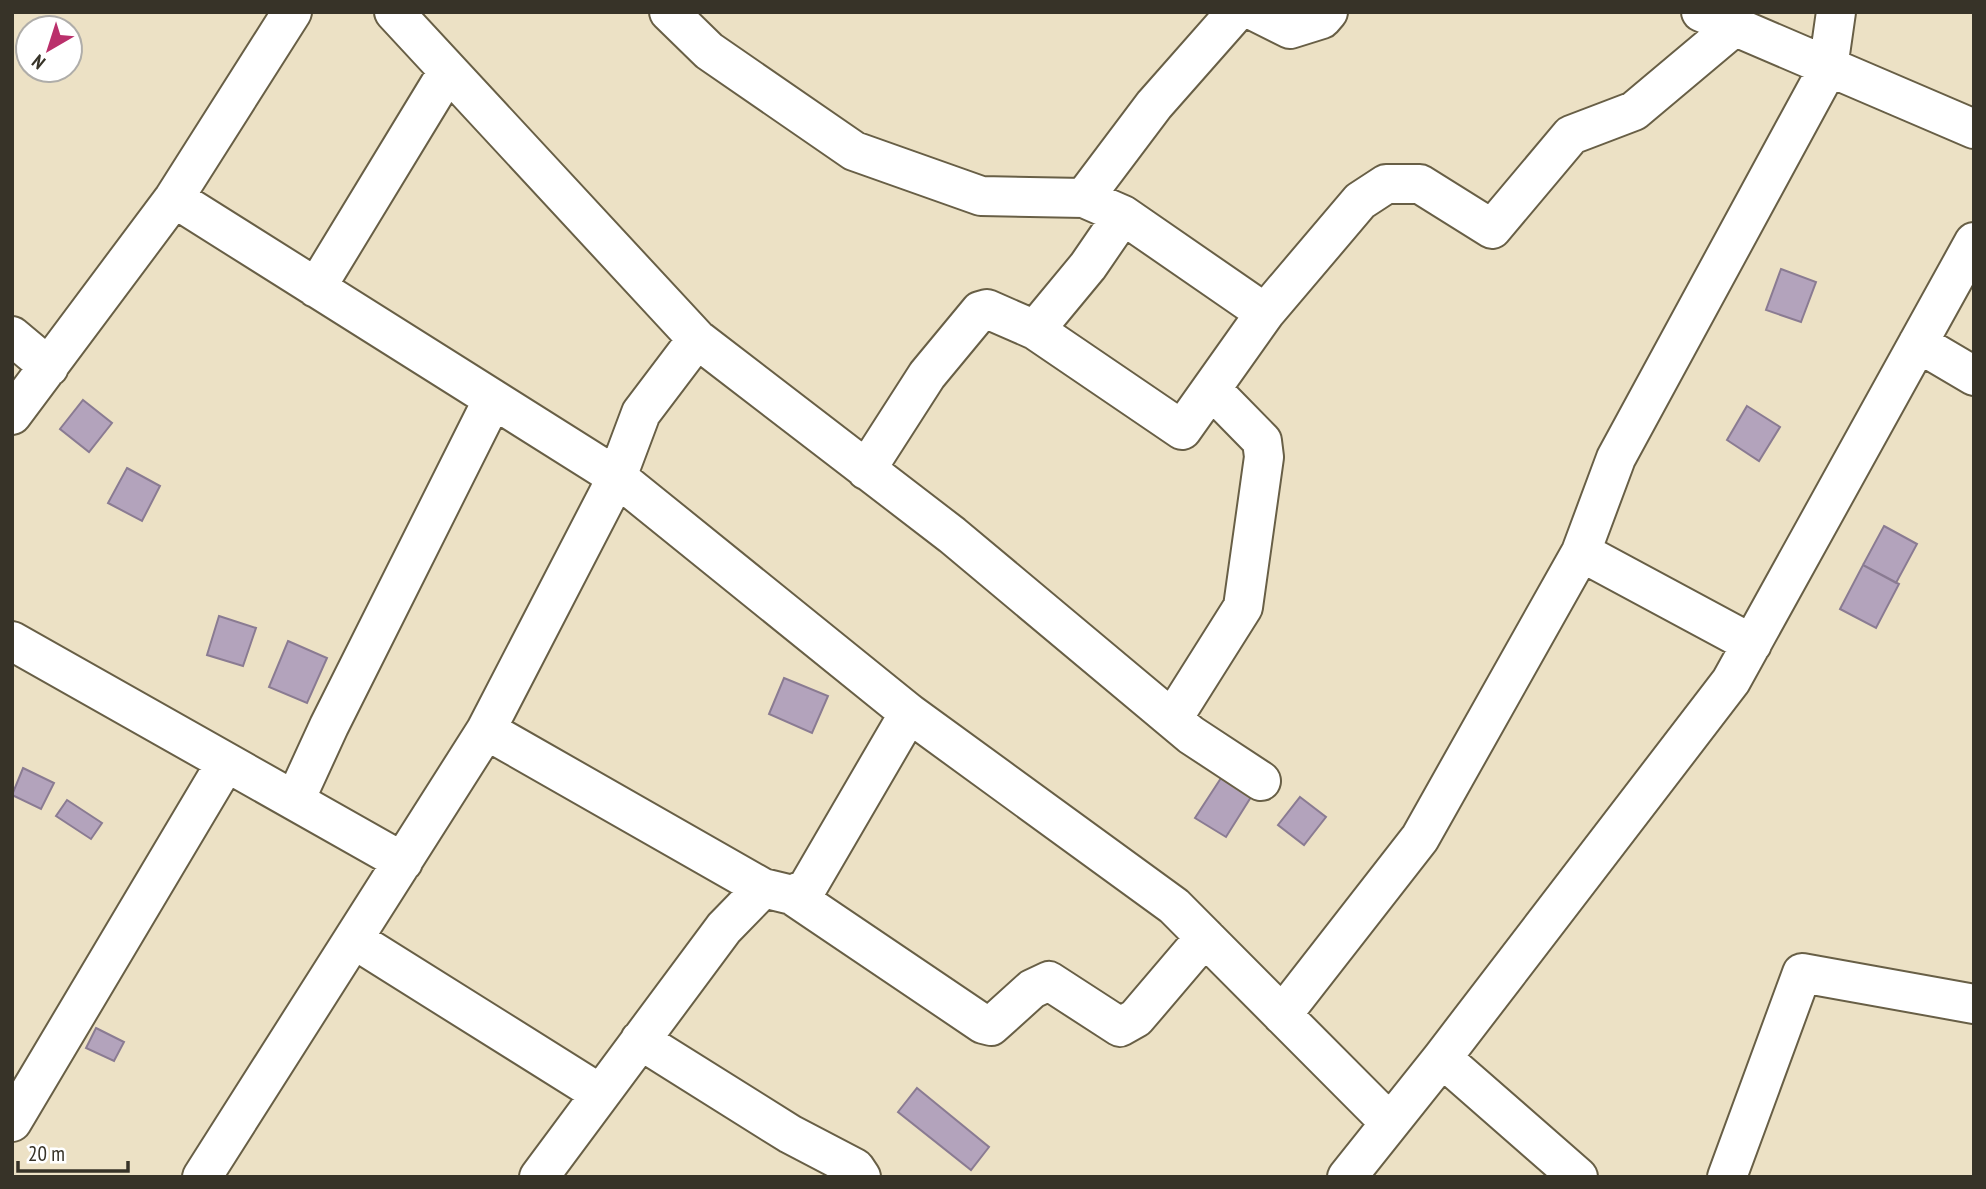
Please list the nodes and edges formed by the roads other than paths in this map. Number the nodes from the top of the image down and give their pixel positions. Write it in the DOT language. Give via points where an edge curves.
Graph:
graph roads {
  1 [pos="292,12"];
  2 [pos="394,12"];
  3 [pos="1236,12"];
  4 [pos="1256,12"];
  5 [pos="1328,12"];
  6 [pos="1836,12"];
  7 [pos="675,14"];
  8 [pos="1718,20"];
  9 [pos="1828,68"];
  10 [pos="448,71"];
  11 [pos="1974,129"];
  12 [pos="174,198"];
  13 [pos="1084,198"];
  14 [pos="1123,215"];
  15 [pos="1974,242"];
  16 [pos="316,288"];
  17 [pos="1265,313"];
  18 [pos="1035,330"];
  19 [pos="12,337"];
  20 [pos="697,339"];
  21 [pos="1918,343"];
  22 [pos="48,367"];
  23 [pos="1974,376"];
  24 [pos="1212,390"];
  25 [pos="493,399"];
  26 [pos="12,415"];
  27 [pos="866,470"];
  28 [pos="617,477"];
  29 [pos="1581,552"];
  30 [pos="12,641"];
  31 [pos="1752,644"];
  32 [pos="909,713"];
  33 [pos="1173,718"];
  34 [pos="486,730"];
  35 [pos="225,764"];
  36 [pos="1261,781"];
  37 [pos="295,800"];
  38 [pos="403,862"];
  39 [pos="778,891"];
  40 [pos="1205,937"];
  41 [pos="355,940"];
  42 [pos="1974,1004"];
  43 [pos="1282,1015"];
  44 [pos="639,1040"];
  45 [pos="1442,1058"];
  46 [pos="599,1093"];
  47 [pos="12,1122"];
  48 [pos="1389,1122"];
  49 [pos="202,1177"];
  50 [pos="539,1177"];
  51 [pos="861,1177"];
  52 [pos="1347,1177"];
  53 [pos="1578,1177"];
  54 [pos="1727,1177"];
  1 -- 12 [label="street"];
  2 -- 10 [label="street"];
  3 -- 13 [label="street" via="1154,105"];
  4 -- 5 [label="street" via="1290,29 1322,19"];
  6 -- 9 [label="street"];
  7 -- 13 [label="street" via="709,51 854,151 981,196"];
  8 -- 9 [label="street"];
  8 -- 17 [label="street" via="1634,111 1571,135 1492,229 1420,184 1386,184 1360,201"];
  9 -- 11 [label="street"];
  9 -- 29 [label="street" via="1616,458"];
  10 -- 16 [label="street"];
  10 -- 20 [label="street"];
  12 -- 16 [label="street"];
  12 -- 22 [label="street"];
  13 -- 14 [label="street"];
  14 -- 17 [label="street"];
  14 -- 18 [label="street"];
  15 -- 21 [label="street"];
  16 -- 25 [label="street"];
  17 -- 24 [label="street"];
  18 -- 24 [label="street" via="1182,430"];
  18 -- 27 [label="street" via="988,309 979,311 927,375"];
  19 -- 22 [label="street"];
  20 -- 27 [label="street"];
  20 -- 28 [label="street" via="640,413"];
  21 -- 23 [label="street"];
  21 -- 31 [label="street"];
  22 -- 26 [label="street"];
  24 -- 33 [label="street" via="1262,441 1264,457 1243,607"];
  25 -- 28 [label="street"];
  25 -- 37 [label="street"];
  27 -- 33 [label="street" via="952,534"];
  28 -- 32 [label="street"];
  28 -- 34 [label="street"];
  29 -- 31 [label="street"];
  29 -- 43 [label="street" via="1420,838"];
  30 -- 35 [label="street"];
  31 -- 45 [label="street" via="1731,681"];
  32 -- 39 [label="street" via="807,888"];
  32 -- 40 [label="street" via="1174,906"];
  33 -- 36 [label="street"];
  34 -- 38 [label="street"];
  34 -- 39 [label="street"];
  35 -- 37 [label="street"];
  35 -- 47 [label="street"];
  37 -- 38 [label="street"];
  38 -- 41 [label="street"];
  39 -- 40 [label="street" via="991,1026 1032,989 1049,981 1120,1027 1136,1018"];
  39 -- 44 [label="street" via="724,928"];
  40 -- 43 [label="street"];
  41 -- 46 [label="street"];
  41 -- 49 [label="street"];
  42 -- 54 [label="street" via="1802,973"];
  43 -- 48 [label="street"];
  44 -- 46 [label="street"];
  44 -- 51 [label="street" via="790,1134 855,1168"];
  45 -- 48 [label="street"];
  45 -- 53 [label="street"];
  46 -- 50 [label="street"];
  48 -- 52 [label="street"];
}
